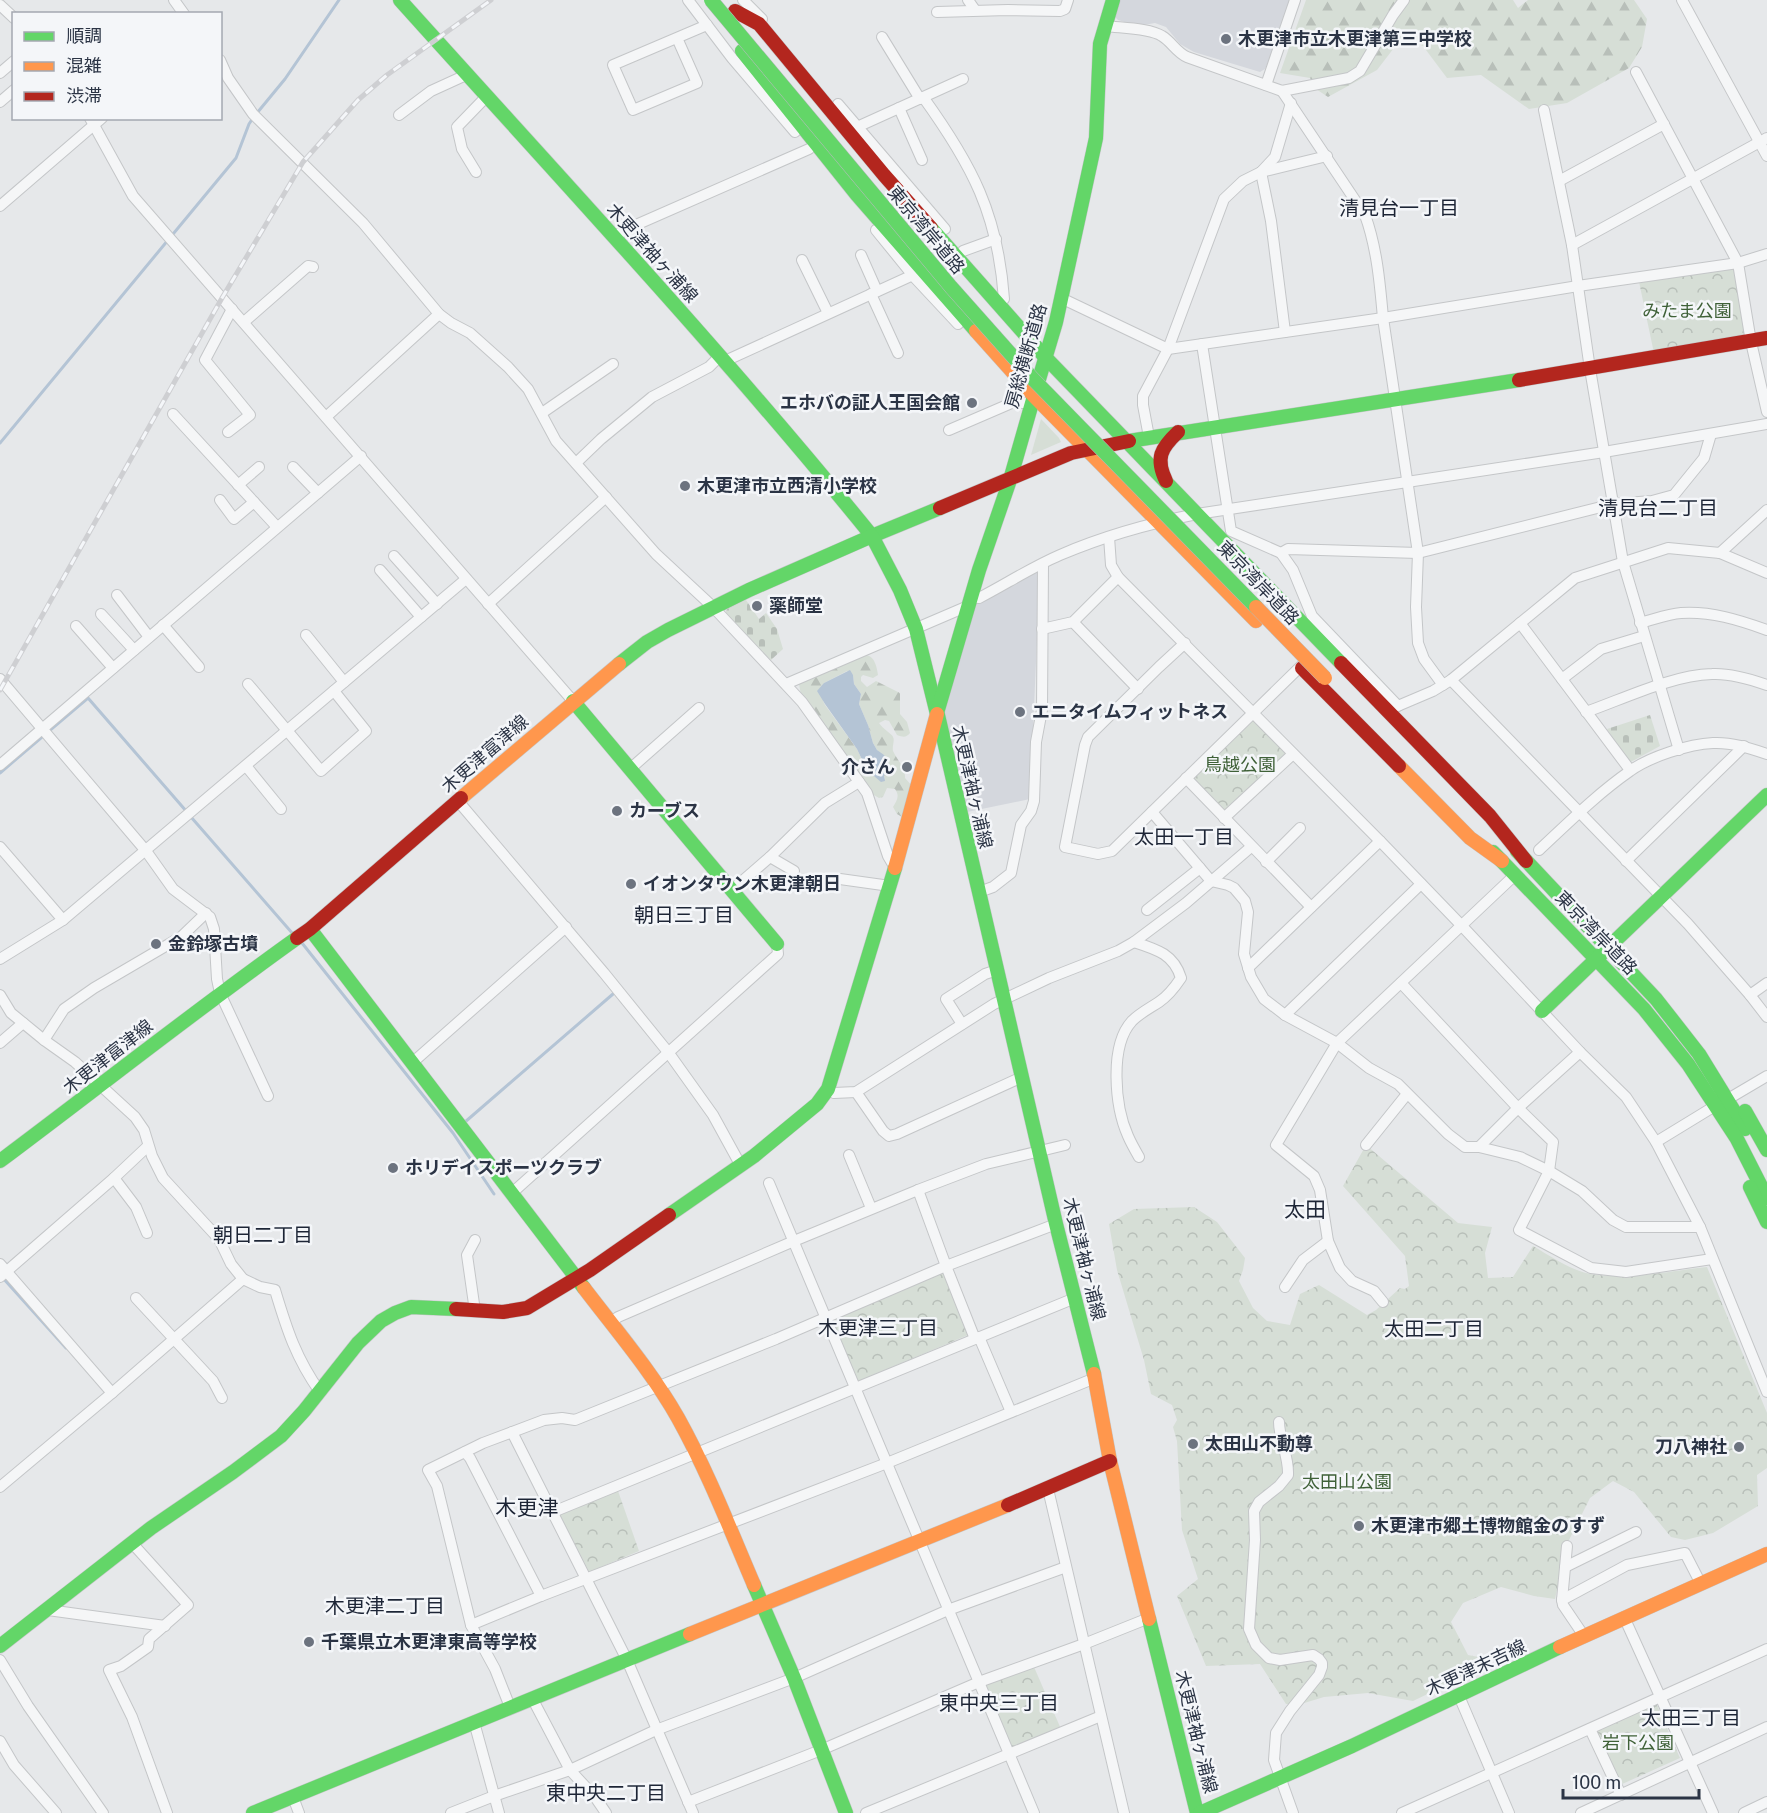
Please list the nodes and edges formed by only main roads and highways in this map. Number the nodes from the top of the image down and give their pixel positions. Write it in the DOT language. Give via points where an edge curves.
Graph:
graph roads {
  1 [pos="400,0"];
  2 [pos="1113,0"];
  3 [pos="726,3"];
  4 [pos="1767,339"];
  5 [pos="1046,358"];
  6 [pos="1033,400"];
  7 [pos="1178,432"];
  8 [pos="1126,441"];
  9 [pos="1088,449"];
  10 [pos="1010,480"];
  11 [pos="1166,481"];
  12 [pos="872,536"];
  13 [pos="1329,674"];
  14 [pos="573,701"];
  15 [pos="937,714"];
  16 [pos="1767,795"];
  17 [pos="1502,861"];
  18 [pos="1526,861"];
  19 [pos="310,929"];
  20 [pos="777,944"];
  21 [pos="1608,947"];
  22 [pos="1596,959"];
  23 [pos="1542,1011"];
  24 [pos="1688,1064"];
  25 [pos="1728,1099"];
  26 [pos="1742,1135"];
  27 [pos="1767,1150"];
  28 [pos="0,1161"];
  29 [pos="1767,1171"];
  30 [pos="1767,1198"];
  31 [pos="1767,1222"];
  32 [pos="577,1278"];
  33 [pos="1110,1461"];
  34 [pos="1767,1554"];
  35 [pos="763,1605"];
  36 [pos="0,1646"];
  37 [pos="253,1813"];
  38 [pos="846,1813"];
  39 [pos="1199,1813"];
  1 -- 12 [label="main road, 木更津袖ヶ浦線" via="723,358"];
  2 -- 5 [label="main road, 房総横断道路" via="1100,44 1096,138"];
  3 -- 5 [label="main road" via="759,24 884,175 1003,304"];
  3 -- 6 [label="main road" via="738,45 770,87"];
  3 -- 13 [label="main road, 東京湾岸道路" via="966,287"];
  3 -- 13 [label="main road, 東京湾岸道路, bridge" via="879,202 951,287 1018,361"];
  4 -- 7 [label="main road, 木更津富津線"];
  5 -- 6 [label="main road, 房総横断道路"];
  5 -- 8 [label="main road"];
  6 -- 9 [label="main road"];
  6 -- 10 [label="main road, 房総横断道路"];
  7 -- 8 [label="main road, 木更津富津線"];
  7 -- 11 [label="main road" via="1160,456 1159,465"];
  8 -- 9 [label="main road, 木更津富津線"];
  8 -- 11 [label="main road"];
  9 -- 10 [label="main road, 木更津富津線"];
  9 -- 17 [label="main road" via="1452,821"];
  10 -- 12 [label="main road, 木更津富津線"];
  10 -- 15 [label="main road, 房総横断道路"];
  11 -- 18 [label="main road" via="1393,708"];
  12 -- 14 [label="main road, 木更津富津線" via="712,607 646,642"];
  12 -- 15 [label="main road" via="916,629"];
  13 -- 17 [label="main road, 東京湾岸道路"];
  13 -- 18 [label="main road, 東京湾岸道路"];
  14 -- 19 [label="main road, 木更津富津線"];
  14 -- 20 [label="main road"];
  15 -- 32 [label="main road, 房総横断道路" via="828,1089 808,1113 741,1166"];
  15 -- 33 [label="main road, 木更津袖ヶ浦線" via="1095,1378"];
  16 -- 21 [label="main road"];
  17 -- 22 [label="main road, 東京湾岸道路"];
  18 -- 21 [label="main road, 東京湾岸道路"];
  19 -- 28 [label="main road, 木更津富津線"];
  19 -- 32 [label="main road"];
  21 -- 22 [label="main road"];
  21 -- 25 [label="main road, 東京湾岸道路" via="1656,999"];
  22 -- 23 [label="main road"];
  22 -- 24 [label="main road, 東京湾岸道路"];
  24 -- 26 [label="main road, 東京湾岸道路"];
  24 -- 31 [label="main road"];
  25 -- 26 [label="main road, 東京湾岸道路"];
  25 -- 27 [label="main road" via="1742,1108"];
  26 -- 29 [label="main road, 東京湾岸道路"];
  26 -- 30 [label="main road, 東京湾岸道路"];
  32 -- 35 [label="main road" via="677,1417 709,1478"];
  32 -- 36 [label="main road" via="527,1308 502,1312 429,1307 397,1310 366,1331 283,1434 132,1543"];
  33 -- 35 [label="main road"];
  33 -- 39 [label="main road, 木更津袖ヶ浦線"];
  34 -- 39 [label="main road, 木更津末吉線" via="1624,1617 1280,1780"];
  35 -- 37 [label="main road"];
  35 -- 38 [label="main road"];
}
